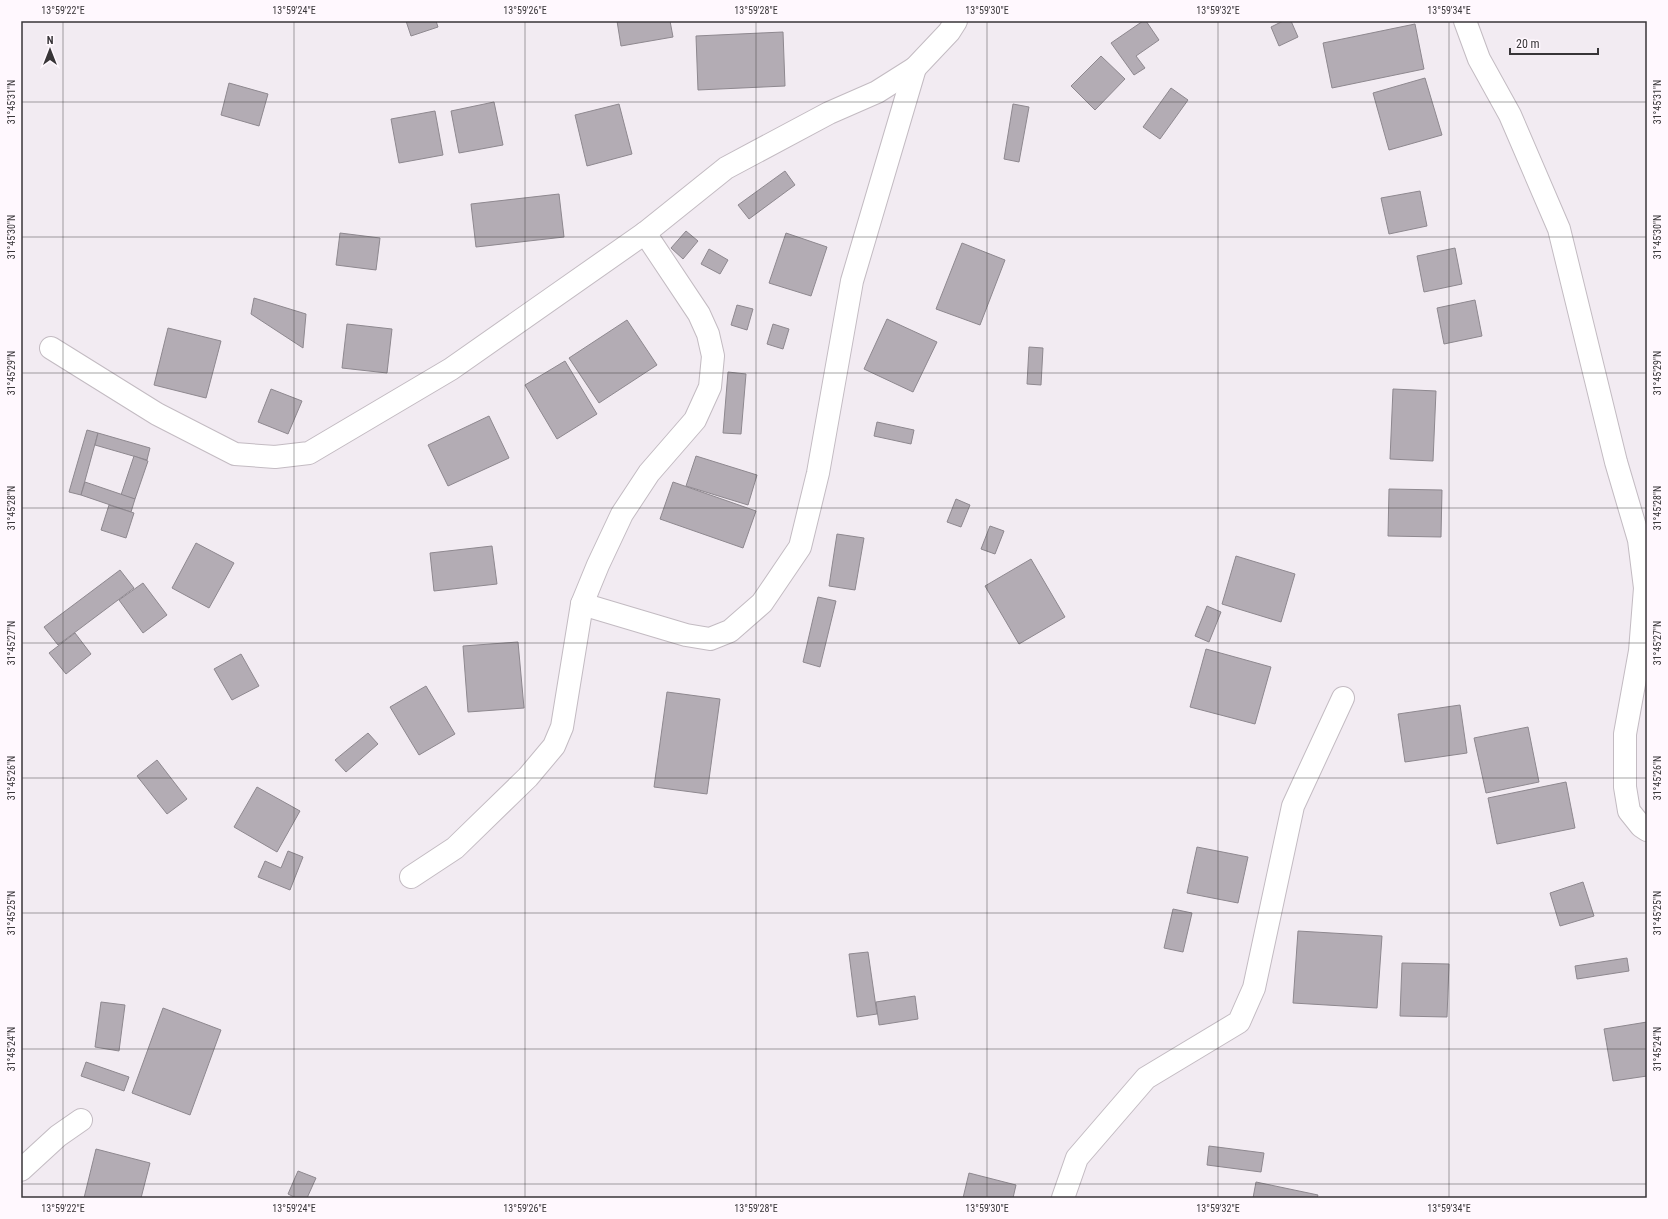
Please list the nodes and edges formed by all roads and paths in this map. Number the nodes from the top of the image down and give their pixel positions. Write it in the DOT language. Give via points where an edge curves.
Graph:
graph roads {
  1 [pos="956,21"];
  2 [pos="1465,21"];
  3 [pos="915,68"];
  4 [pos="645,233"];
  5 [pos="51,348"];
  6 [pos="582,604"];
  7 [pos="1343,698"];
  8 [pos="1647,830"];
  9 [pos="411,877"];
  10 [pos="81,1120"];
  11 [pos="21,1170"];
  12 [pos="1064,1198"];
  1 -- 3 [label="street"];
  2 -- 8 [label="street" via="1478,59 1510,115 1559,229 1616,462 1640,540 1645,588 1640,651 1625,734 1625,787 1629,811"];
  3 -- 4 [label="street" via="877,92 829,112 726,168"];
  3 -- 6 [label="street" via="852,281 818,473 800,547 762,603 730,631 710,639 686,635"];
  4 -- 5 [label="street" via="452,368 309,453 275,457 235,454 157,414"];
  4 -- 6 [label="street" via="699,314 708,334 713,356 710,387 695,420 649,473 622,514"];
  6 -- 9 [label="street" via="562,727 554,746 528,777 455,848"];
  7 -- 12 [label="street" via="1293,806 1254,988 1239,1022 1146,1078 1077,1158"];
  10 -- 11 [label="street" via="58,1136"];
}
